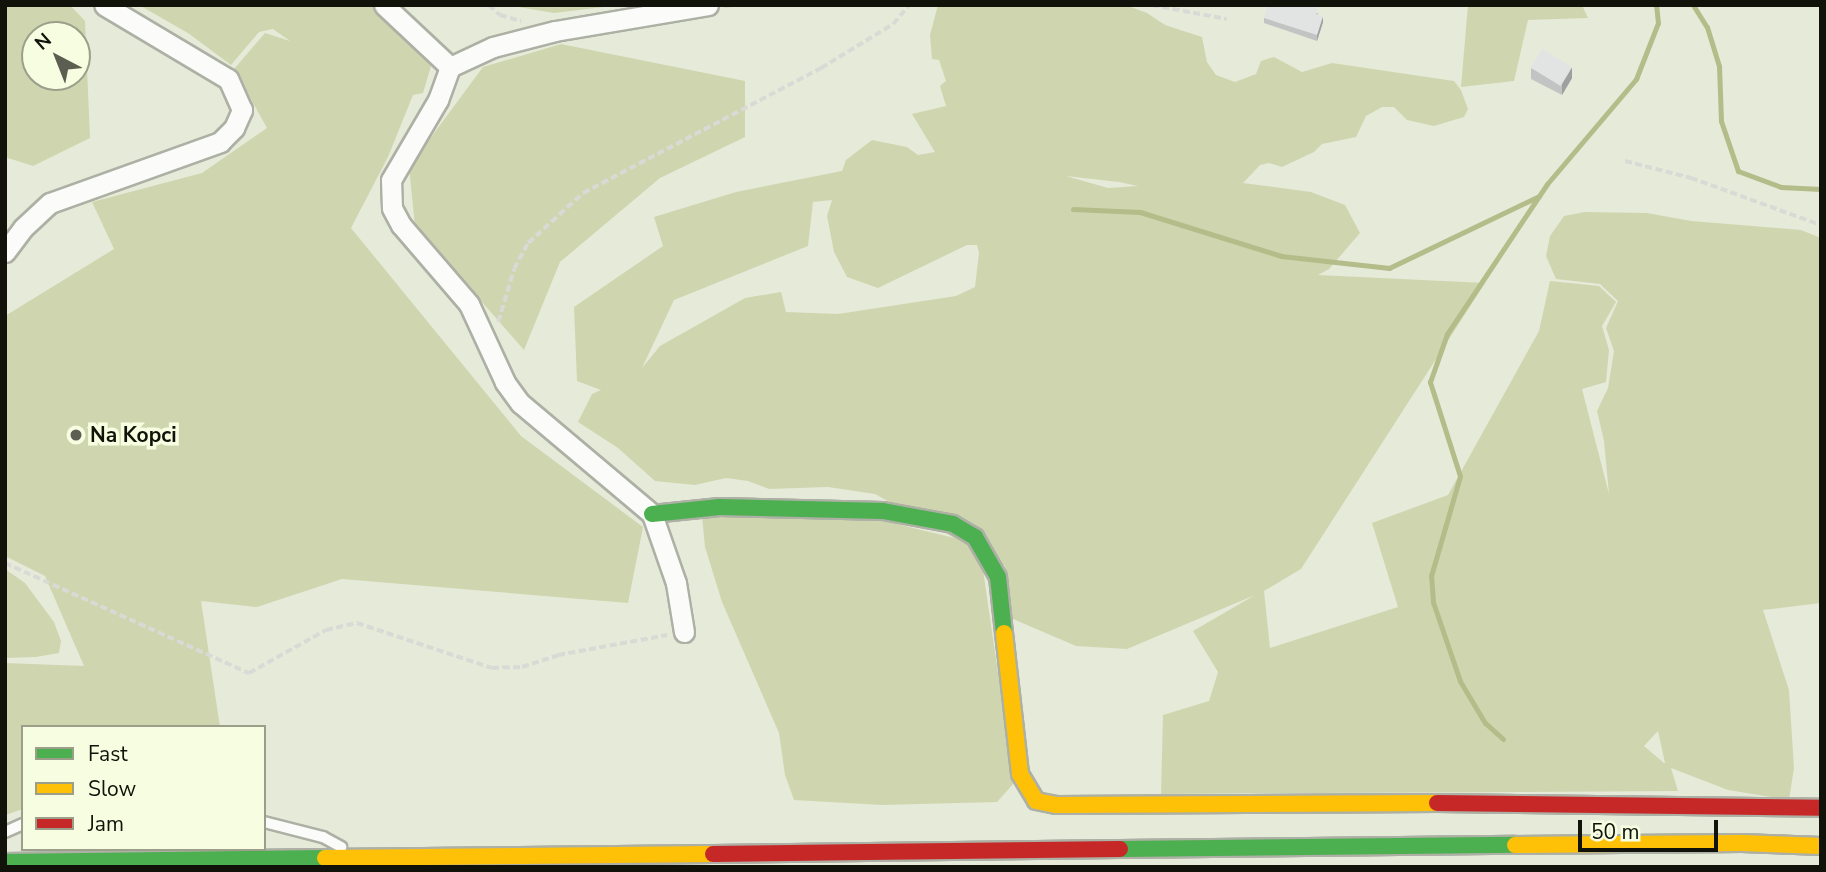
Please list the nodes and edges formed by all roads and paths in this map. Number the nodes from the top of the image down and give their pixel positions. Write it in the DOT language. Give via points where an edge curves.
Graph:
graph roads {
  1 [pos="104,5"];
  2 [pos="384,5"];
  3 [pos="708,5"];
  4 [pos="909,5"];
  5 [pos="1152,5"];
  6 [pos="1227,19"];
  7 [pos="450,67"];
  8 [pos="1625,162"];
  9 [pos="1821,225"];
  10 [pos="5,251"];
  11 [pos="491,347"];
  12 [pos="652,514"];
  13 [pos="5,563"];
  14 [pos="684,632"];
  15 [pos="1821,808"];
  16 [pos="266,823"];
  17 [pos="21,825"];
  18 [pos="5,832"];
  19 [pos="1821,846"];
  20 [pos="360,858"];
  21 [pos="5,862"];
  1 -- 10 [label="street" via="228,79 242,110 234,128 220,142 50,203"];
  2 -- 7 [label="street"];
  3 -- 7 [label="street" via="555,31 492,47"];
  4 -- 11 [label="path" via="893,24 821,68 583,193 528,243 514,268"];
  5 -- 6 [label="path"];
  7 -- 11 [label="street" via="438,100 391,180 392,208 468,304"];
  8 -- 9 [label="path" via="1691,178"];
  11 -- 12 [label="street" via="505,382 520,403"];
  12 -- 14 [label="street" via="676,583"];
  12 -- 15 [label="main road" via="720,507 883,512 953,524 975,537 998,577 1020,774 1036,801 1056,805 1530,802"];
  13 -- 14 [label="path" via="250,673 326,630 357,623 492,668 522,667 558,655"];
  16 -- 20 [label="lane" via="323,837"];
  17 -- 18 [label="lane"];
  19 -- 20 [label="main road" via="1742,843"];
  20 -- 21 [label="main road"];
}
